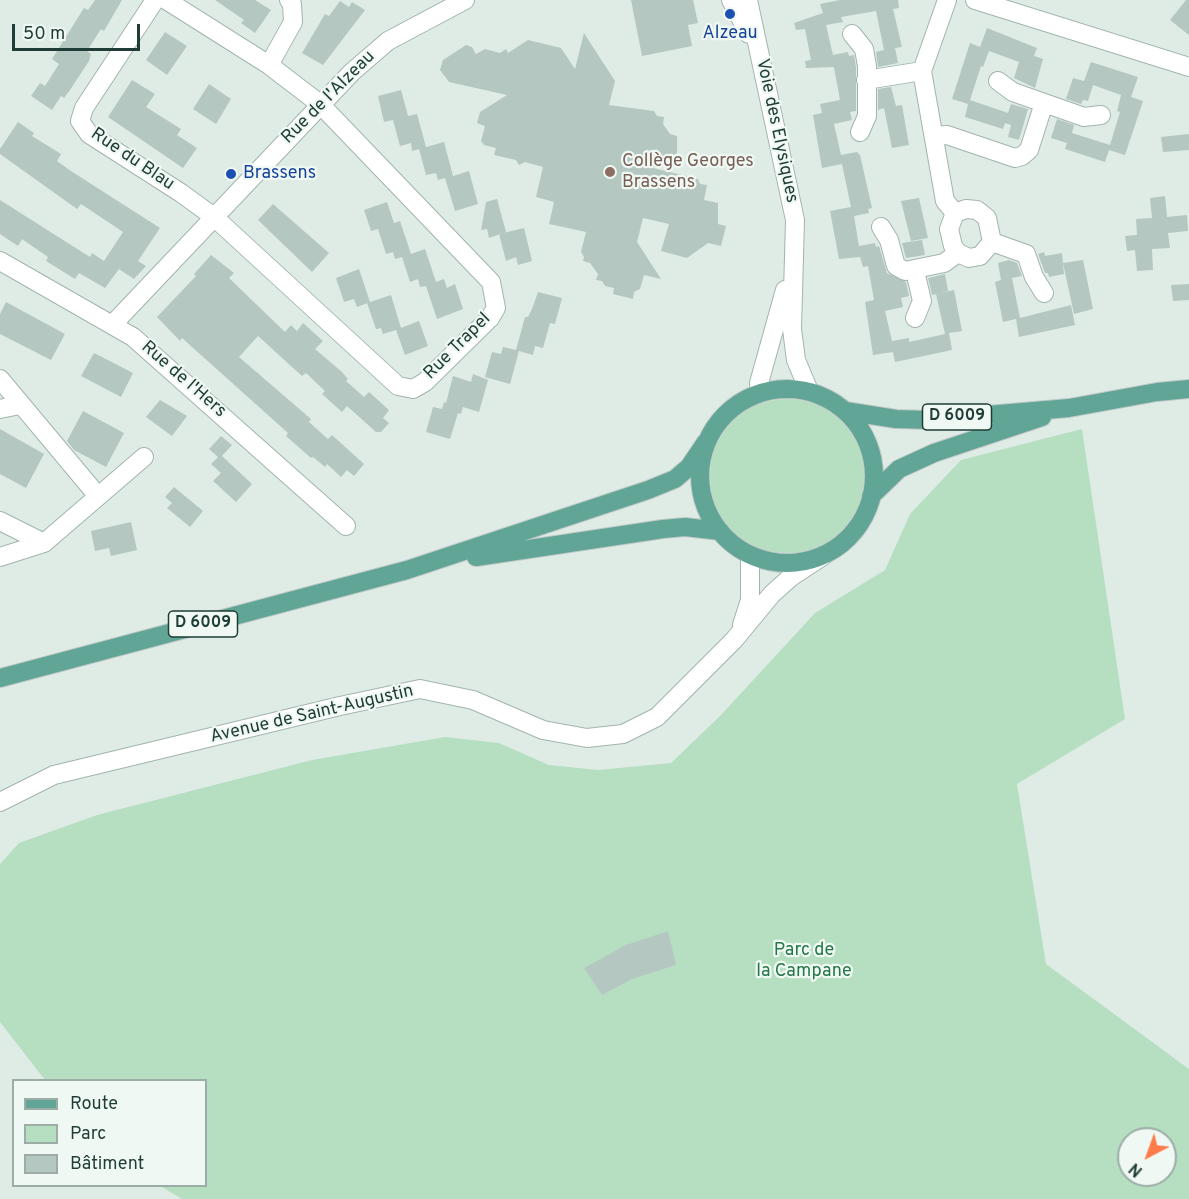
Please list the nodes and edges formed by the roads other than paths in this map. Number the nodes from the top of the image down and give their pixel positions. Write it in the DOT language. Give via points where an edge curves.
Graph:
graph roads {
  1 [pos="155,0"];
  2 [pos="166,0"];
  3 [pos="289,0"];
  4 [pos="465,0"];
  5 [pos="731,0"];
  6 [pos="748,0"];
  7 [pos="947,0"];
  8 [pos="975,0"];
  9 [pos="852,34"];
  10 [pos="758,52"];
  11 [pos="269,65"];
  12 [pos="1189,68"];
  13 [pos="922,71"];
  14 [pos="866,80"];
  15 [pos="998,81"];
  16 [pos="1044,102"];
  17 [pos="320,104"];
  18 [pos="1101,115"];
  19 [pos="860,132"];
  20 [pos="935,136"];
  21 [pos="956,213"];
  22 [pos="214,217"];
  23 [pos="881,227"];
  24 [pos="992,242"];
  25 [pos="958,253"];
  26 [pos="0,261"];
  27 [pos="792,263"];
  28 [pos="915,270"];
  29 [pos="1044,292"];
  30 [pos="915,318"];
  31 [pos="113,324"];
  32 [pos="0,379"];
  33 [pos="1189,389"];
  34 [pos="809,391"];
  35 [pos="760,392"];
  36 [pos="20,405"];
  37 [pos="1069,408"];
  38 [pos="0,409"];
  39 [pos="845,411"];
  40 [pos="706,442"];
  41 [pos="144,457"];
  42 [pos="97,495"];
  43 [pos="872,496"];
  44 [pos="0,521"];
  45 [pos="346,526"];
  46 [pos="720,531"];
  47 [pos="44,543"];
  48 [pos="750,555"];
  49 [pos="823,556"];
  50 [pos="0,558"];
  51 [pos="407,570"];
  52 [pos="734,640"];
  53 [pos="0,678"];
  54 [pos="0,802"];
  1 -- 22 [label="street, Rue du Blau" via="84,108 80,121 89,134"];
  2 -- 11 [label="street, Rue Trapel"];
  3 -- 11 [label="street" via="293,22"];
  4 -- 17 [label="street, Rue de l'Alzeau" via="388,41"];
  5 -- 10 [label="street"];
  6 -- 10 [label="street, Voie des Elysiques"];
  7 -- 13 [label="street"];
  8 -- 12 [label="street"];
  9 -- 14 [label="street" via="864,49"];
  10 -- 27 [label="street, Voie des Elysiques" via="795,220"];
  11 -- 17 [label="street, Rue Trapel"];
  13 -- 14 [label="street"];
  13 -- 20 [label="street"];
  14 -- 19 [label="street" via="867,116"];
  15 -- 16 [label="street" via="1012,92"];
  16 -- 18 [label="street" via="1084,117"];
  16 -- 20 [label="street" via="1029,150 1022,156 1015,158 946,135"];
  17 -- 22 [label="street, Rue de l'Alzeau"];
  17 -- 22 [label="street, Rue Trapel" via="491,282 496,308 490,318 425,382 413,389 398,386"];
  20 -- 21 [label="street" via="945,201"];
  21 -- 24 [label="street" via="977,210 987,218"];
  21 -- 25 [label="street" via="949,229"];
  22 -- 31 [label="street, Rue de l'Alzeau"];
  23 -- 28 [label="street" via="896,266 905,271"];
  24 -- 25 [label="street" via="980,256 969,258"];
  24 -- 29 [label="street" via="1026,254"];
  25 -- 28 [label="street" via="944,263"];
  26 -- 31 [label="street, Rue de l'Hers"];
  27 -- 34 [label="street, Voie des Elysiques" via="796,360"];
  27 -- 35 [label="street, Voie des Elysiques" via="759,383"];
  28 -- 30 [label="street" via="922,301"];
  31 -- 45 [label="street, Rue de l'Hers" via="152,351"];
  32 -- 36 [label="street"];
  33 -- 37 [label="main road, D 6009"];
  34 -- 35 [label="main road" via="784,388"];
  34 -- 39 [label="main road"];
  35 -- 40 [label="main road" via="727,412"];
  36 -- 38 [label="street"];
  36 -- 42 [label="street"];
  37 -- 39 [label="main road, D 6009" via="930,420"];
  37 -- 43 [label="main road, D 6009" via="934,453 899,469"];
  39 -- 43 [label="main road" via="867,441 874,471"];
  40 -- 46 [label="main road" via="699,468 700,491"];
  40 -- 51 [label="main road, D 6009" via="689,467 675,479"];
  41 -- 42 [label="street"];
  42 -- 47 [label="street"];
  43 -- 49 [label="main road" via="855,531"];
  44 -- 47 [label="street"];
  46 -- 48 [label="main road" via="735,547"];
  46 -- 51 [label="main road, D 6009" via="663,529 529,547"];
  47 -- 50 [label="street"];
  48 -- 49 [label="main road" via="782,563"];
  48 -- 52 [label="street, Avenue de Saint-Augustin" via="750,600"];
  49 -- 52 [label="street, Avenue de Saint-Augustin" via="772,594"];
  51 -- 53 [label="main road, D 6009"];
  52 -- 54 [label="street, Avenue de Saint-Augustin" via="657,717 623,734 587,738 543,730 473,700 420,689 54,775"];
}
